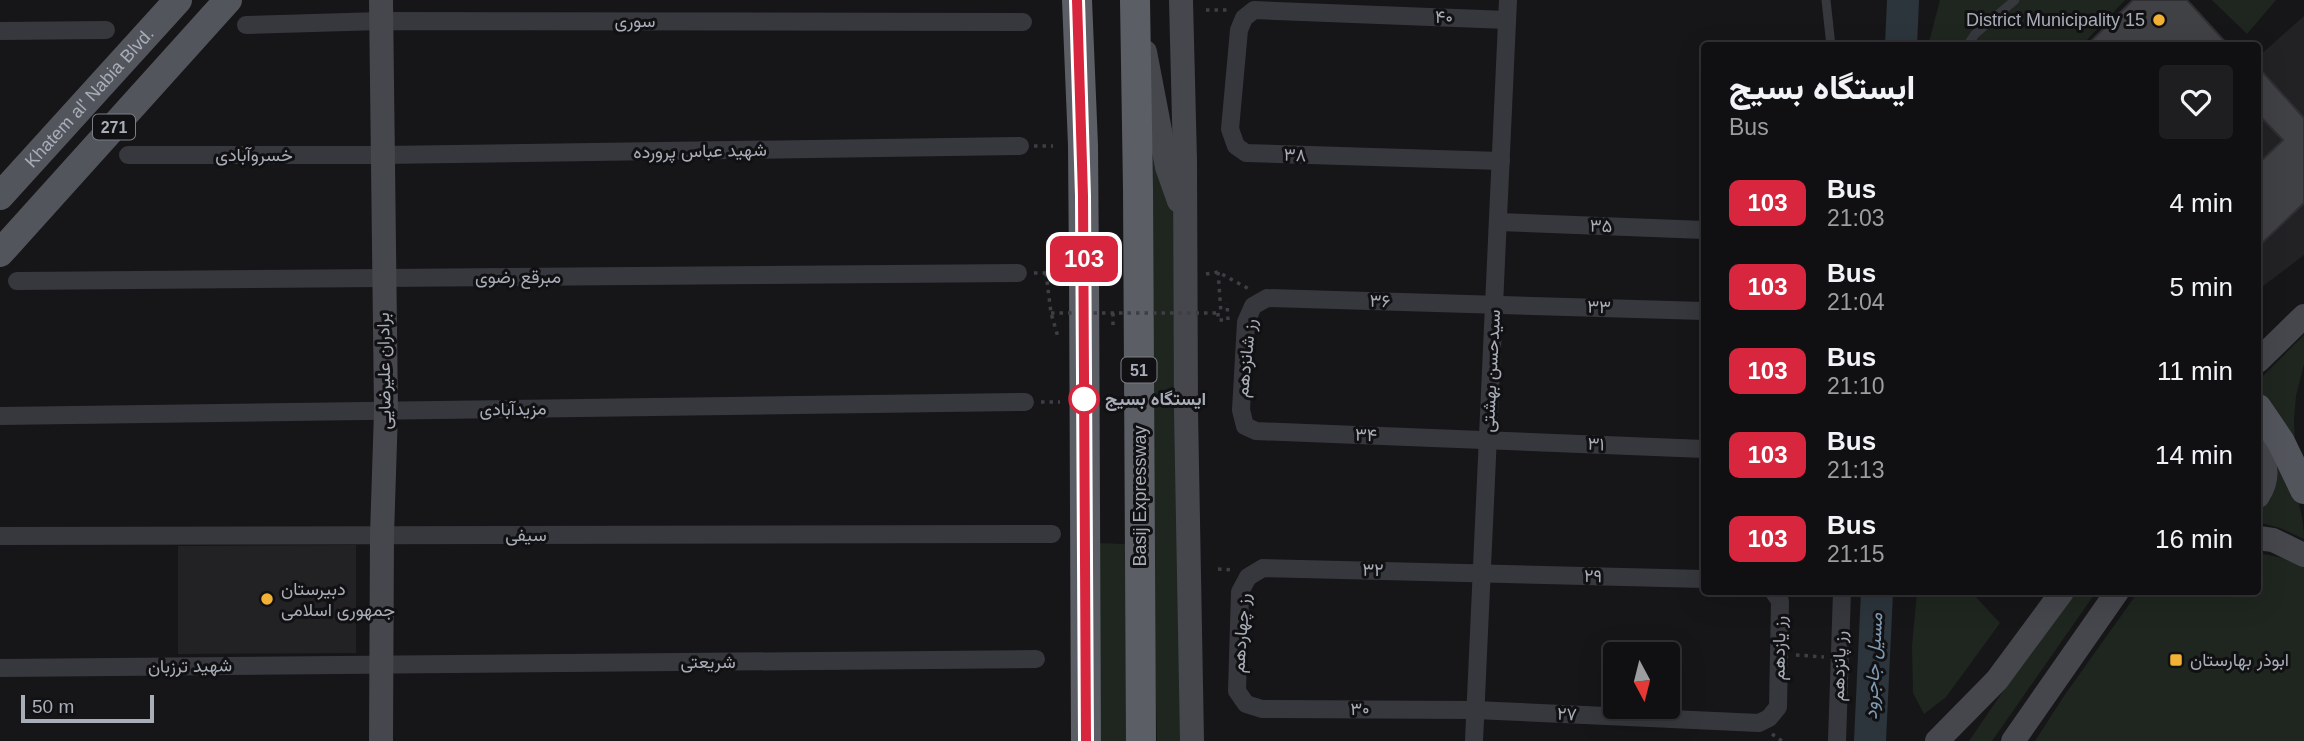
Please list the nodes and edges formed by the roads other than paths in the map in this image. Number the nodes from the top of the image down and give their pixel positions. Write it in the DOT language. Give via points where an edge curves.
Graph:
graph roads {
  1 [pos="178,0"];
  2 [pos="228,0"];
  3 [pos="1077,0"];
  4 [pos="1135,0"];
  5 [pos="1181,0"];
  6 [pos="1508,0"];
  7 [pos="1826,0"];
  8 [pos="2015,0"];
  9 [pos="381,10"];
  10 [pos="1254,10"];
  11 [pos="1507,20"];
  12 [pos="1023,22"];
  13 [pos="246,25"];
  14 [pos="106,30"];
  15 [pos="0,31"];
  16 [pos="1831,42"];
  17 [pos="1970,42"];
  18 [pos="1020,146"];
  19 [pos="128,155"];
  20 [pos="381,155"];
  21 [pos="1501,161"];
  22 [pos="0,196"];
  23 [pos="1185,222"];
  24 [pos="1498,222"];
  25 [pos="1701,230"];
  26 [pos="0,253"];
  27 [pos="1018,273"];
  28 [pos="383,278"];
  29 [pos="17,281"];
  30 [pos="1267,298"];
  31 [pos="1494,304"];
  32 [pos="1701,311"];
  33 [pos="2304,316"];
  34 [pos="2261,358"];
  35 [pos="1025,402"];
  36 [pos="386,411"];
  37 [pos="2261,412"];
  38 [pos="0,416"];
  39 [pos="1245,426"];
  40 [pos="1488,439"];
  41 [pos="1701,449"];
  42 [pos="2261,455"];
  43 [pos="2304,490"];
  44 [pos="2261,491"];
  45 [pos="1052,534"];
  46 [pos="382,535"];
  47 [pos="0,536"];
  48 [pos="2261,538"];
  49 [pos="2304,555"];
  50 [pos="1263,568"];
  51 [pos="1482,572"];
  52 [pos="1701,579"];
  53 [pos="1776,595"];
  54 [pos="1842,595"];
  55 [pos="2060,595"];
  56 [pos="2115,595"];
  57 [pos="1037,659"];
  58 [pos="380,664"];
  59 [pos="0,668"];
  60 [pos="1997,680"];
  61 [pos="1246,704"];
  62 [pos="1778,707"];
  63 [pos="1475,710"];
  64 [pos="382,741"];
  65 [pos="1086,741"];
  66 [pos="1141,741"];
  67 [pos="1192,741"];
  68 [pos="1474,741"];
  69 [pos="1837,741"];
  70 [pos="1937,741"];
  71 [pos="1961,741"];
  72 [pos="2013,741"];
  1 -- 22 [label="main road, Khatem al' Nabia Blvd. / 271"];
  2 -- 26 [label="main road, 271"];
  3 -- 65 [label="highway"];
  4 -- 23 [label="main road" via="1167,167"];
  4 -- 66 [label="highway, Basij Expressway / 51"];
  5 -- 23 [label="main road"];
  6 -- 11 [label="street, سیدحسن بهشتی"];
  7 -- 16 [label="lane"];
  8 -- 17 [label="lane"];
  9 -- 12 [label="street, سوری"];
  9 -- 13 [label="street, سوری"];
  9 -- 20 [label="main road, برادران علیرضایی"];
  10 -- 11 [label="street, ۴۰"];
  10 -- 21 [label="street, ۳۸" via="1239,30 1230,129 1236,146 1246,153"];
  11 -- 21 [label="street, سیدحسن بهشتی"];
  14 -- 15 [label="street"];
  18 -- 20 [label="street, شهید عباس پرورده"];
  19 -- 20 [label="street, خسروآبادی"];
  20 -- 28 [label="main road, برادران علیرضایی"];
  21 -- 24 [label="street, سیدحسن بهشتی"];
  23 -- 67 [label="main road"];
  24 -- 25 [label="street, ۳۵"];
  24 -- 31 [label="street, سیدحسن بهشتی"];
  27 -- 28 [label="street, مبرقع رضوی"];
  28 -- 29 [label="street, مبرقع رضوی"];
  28 -- 36 [label="main road, برادران علیرضایی"];
  30 -- 31 [label="street, ۳۶"];
  30 -- 39 [label="street, رز شانزدهم" via="1252,306 1246,322 1241,410"];
  31 -- 32 [label="street, ۳۳"];
  31 -- 40 [label="street, سیدحسن بهشتی"];
  33 -- 34 [label="main road"];
  35 -- 36 [label="street, مزیدآبادی"];
  36 -- 38 [label="street, مزیدآبادی"];
  36 -- 46 [label="main road, برادران علیرضایی"];
  37 -- 43 [label="main road"];
  39 -- 40 [label="street, ۳۴" via="1256,431"];
  40 -- 41 [label="street, ۳۱"];
  40 -- 51 [label="street, سیدحسن بهشتی"];
  42 -- 44 [label="main road" via="2266,475"];
  45 -- 46 [label="street, سیفی"];
  46 -- 47 [label="street, سیفی"];
  46 -- 58 [label="main road, برادران علیرضایی"];
  48 -- 49 [label="main road"];
  50 -- 51 [label="street, ۳۲"];
  50 -- 61 [label="street, رز چهاردهم" via="1248,577 1240,592 1237,691"];
  51 -- 52 [label="street, ۲۹"];
  51 -- 63 [label="street, سیدحسن بهشتی"];
  53 -- 62 [label="street, رز یازدهم" via="1780,601"];
  54 -- 69 [label="street, رز پانزدهم"];
  55 -- 60 [label="main road"];
  56 -- 72 [label="main road"];
  57 -- 58 [label="street, شریعتی"];
  58 -- 59 [label="street, شهید ترزبان"];
  58 -- 64 [label="main road, برادران علیرضایی"];
  60 -- 70 [label="main road"];
  60 -- 71 [label="main road"];
  61 -- 63 [label="street, ۳۰" via="1262,709"];
  62 -- 63 [label="street, ۲۷" via="1759,723"];
  63 -- 68 [label="street, سیدحسن بهشتی"];
}
